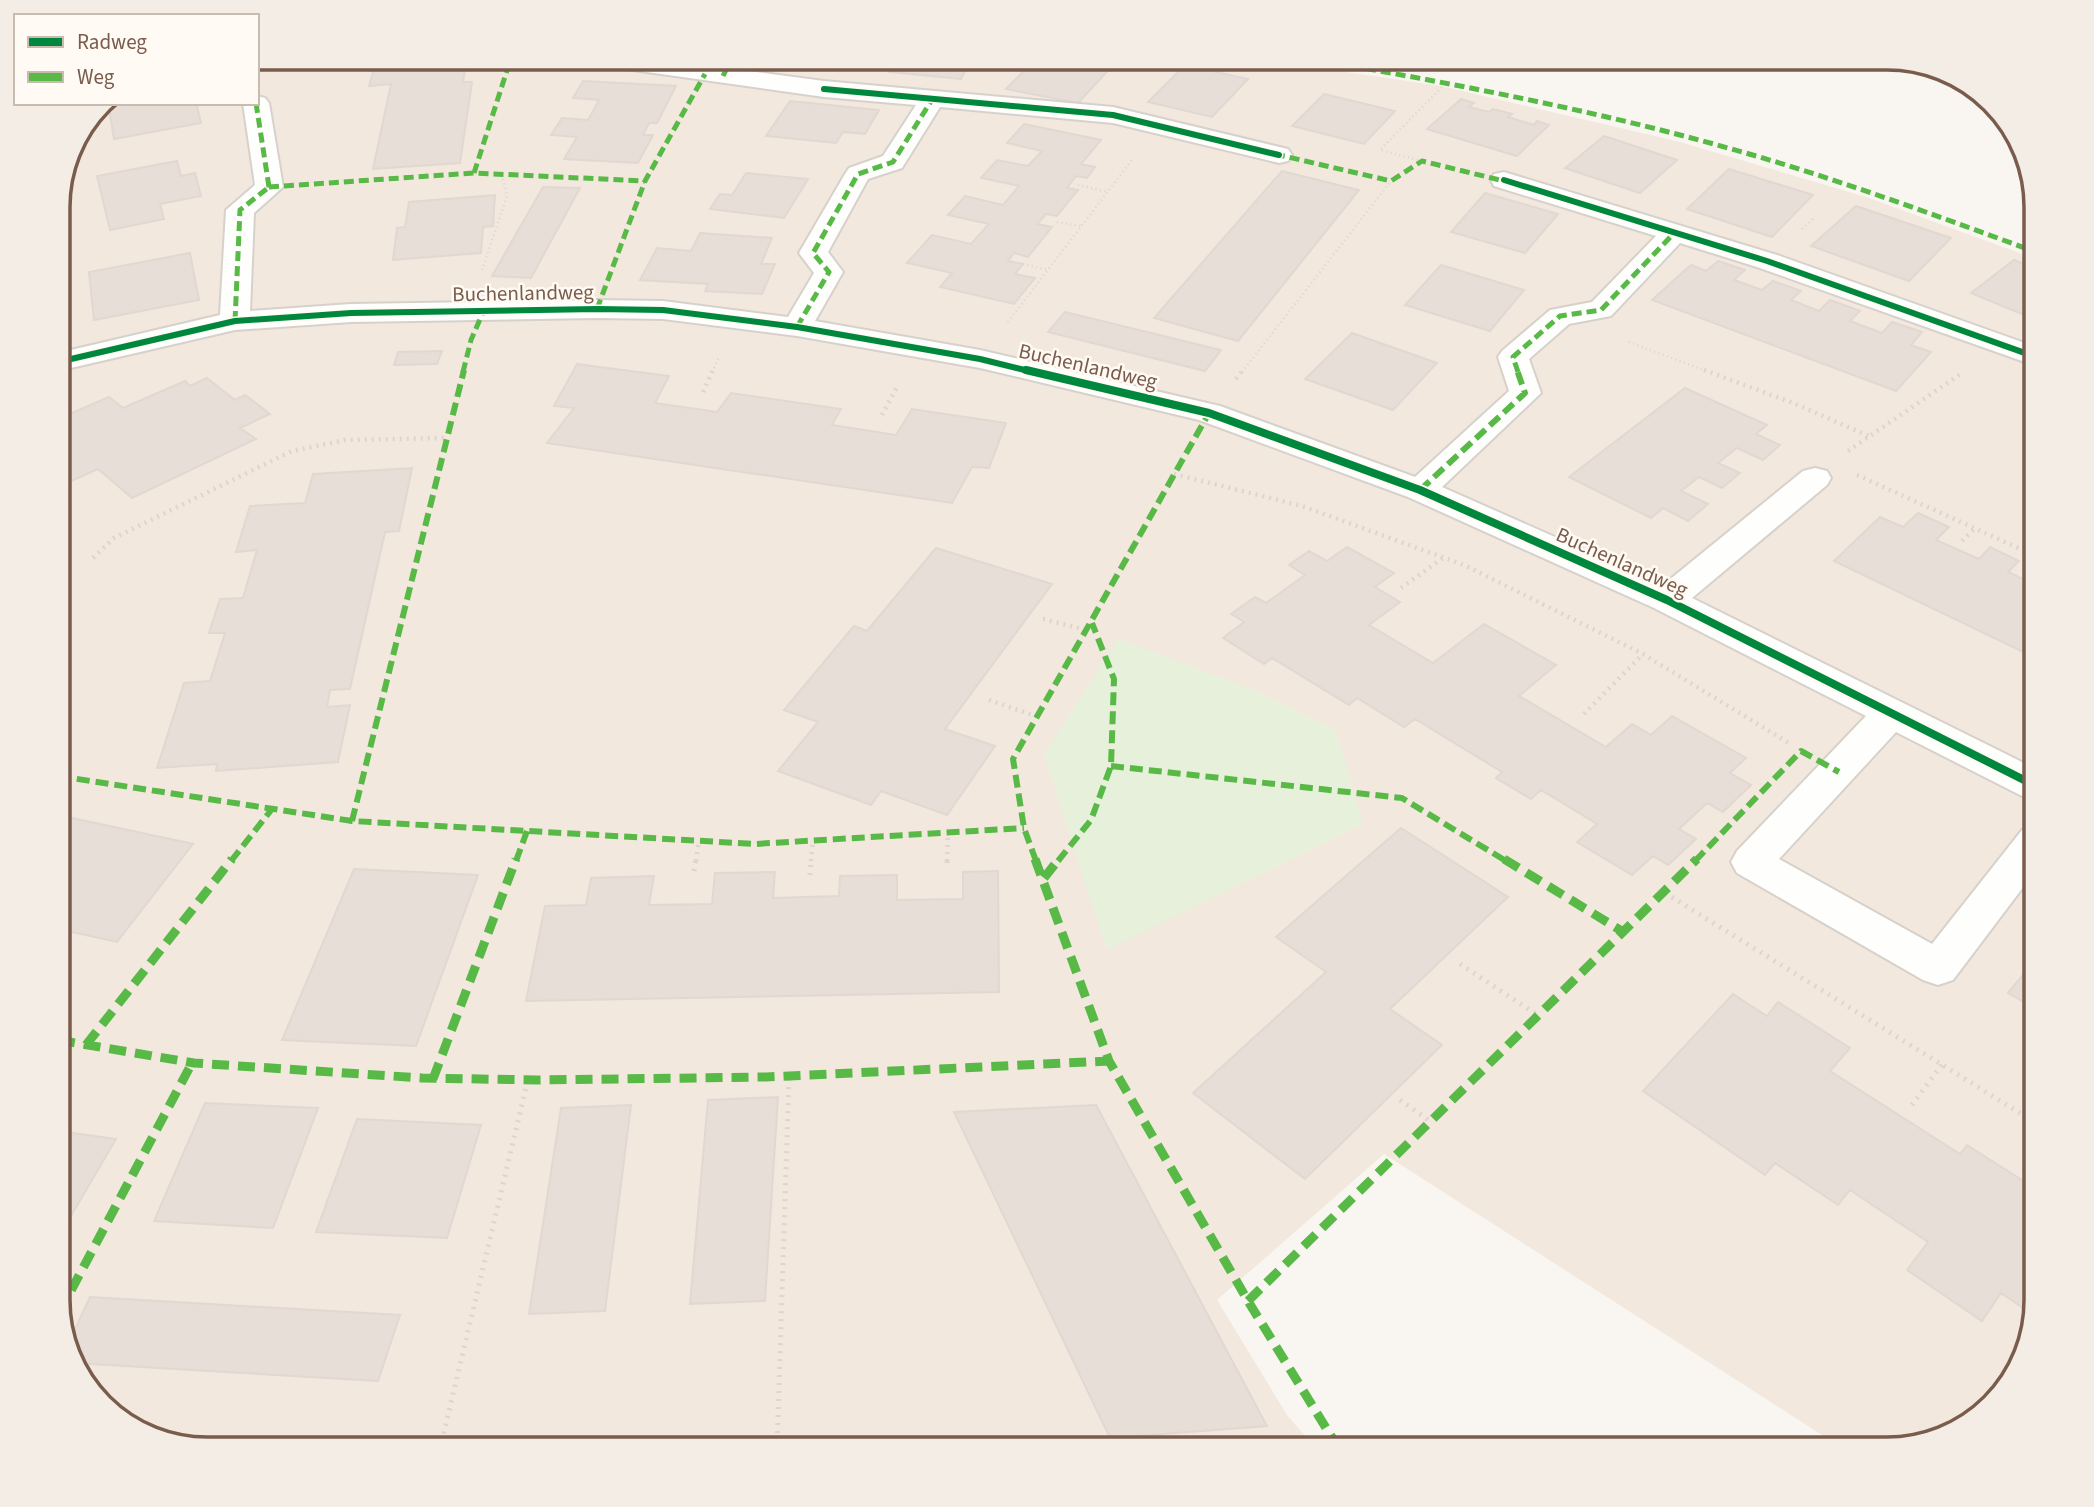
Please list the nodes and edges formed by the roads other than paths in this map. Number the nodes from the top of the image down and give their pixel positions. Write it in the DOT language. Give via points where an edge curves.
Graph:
graph roads {
  1 [pos="688,70"];
  2 [pos="933,98"];
  3 [pos="256,105"];
  4 [pos="1279,155"];
  5 [pos="1504,180"];
  6 [pos="1676,231"];
  7 [pos="235,321"];
  8 [pos="797,327"];
  9 [pos="2024,352"];
  10 [pos="70,359"];
  11 [pos="1823,470"];
  12 [pos="1420,490"];
  13 [pos="1667,600"];
  14 [pos="1891,714"];
  15 [pos="2024,780"];
  16 [pos="2024,857"];
  1 -- 2 [label="street"];
  2 -- 4 [label="street" via="1113,115"];
  2 -- 8 [label="street" via="893,162 858,174 813,253 829,272"];
  3 -- 7 [label="street" via="269,187 240,210"];
  5 -- 6 [label="street"];
  6 -- 9 [label="street"];
  6 -- 12 [label="street" via="1601,310 1560,316 1513,358 1525,393"];
  7 -- 8 [label="street, Buchenlandweg" via="351,313 597,309 663,310"];
  7 -- 10 [label="street, Buchenlandweg"];
  8 -- 12 [label="street, Buchenlandweg" via="980,359 1209,413"];
  11 -- 13 [label="street, Buchenlandweg"];
  12 -- 13 [label="street, Buchenlandweg"];
  13 -- 14 [label="street, Buchenlandweg"];
  14 -- 15 [label="street, Buchenlandweg"];
  14 -- 16 [label="street" via="1751,862 1938,968"];
}
